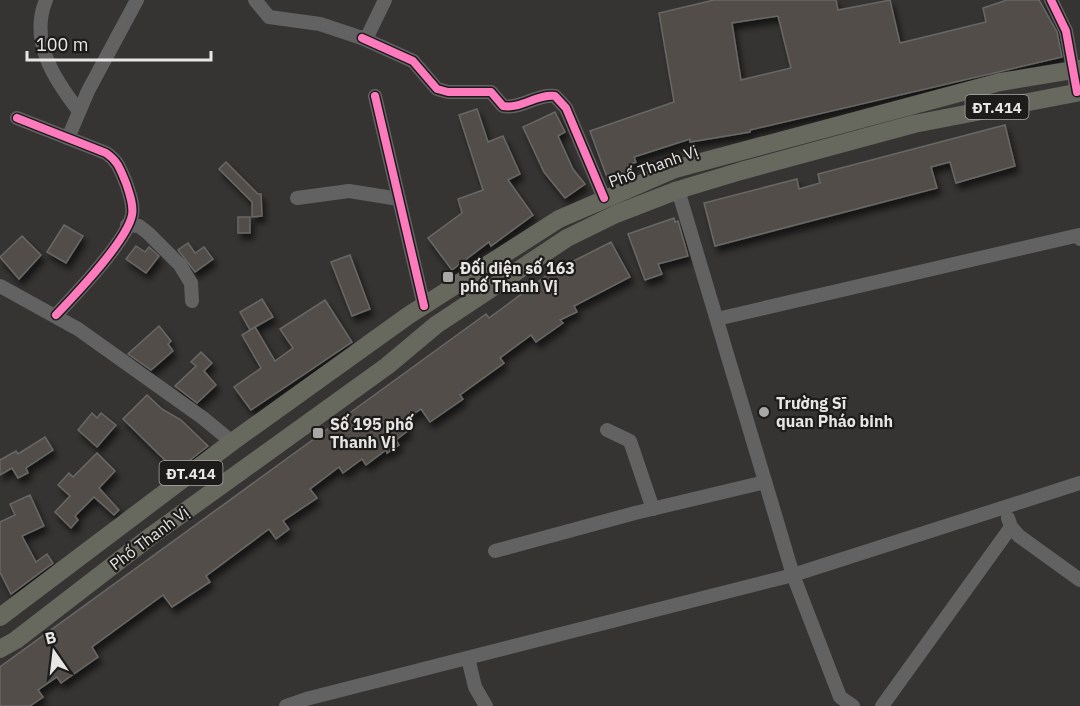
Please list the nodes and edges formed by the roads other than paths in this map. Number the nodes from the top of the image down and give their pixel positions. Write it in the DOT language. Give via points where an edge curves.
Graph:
graph roads {
  1 [pos="46,0"];
  2 [pos="137,0"];
  3 [pos="255,0"];
  4 [pos="384,0"];
  5 [pos="1051,0"];
  6 [pos="362,39"];
  7 [pos="1076,69"];
  8 [pos="1078,92"];
  9 [pos="375,96"];
  10 [pos="79,111"];
  11 [pos="16,118"];
  12 [pos="68,138"];
  13 [pos="678,190"];
  14 [pos="297,198"];
  15 [pos="604,198"];
  16 [pos="399,199"];
  17 [pos="127,225"];
  18 [pos="1080,239"];
  19 [pos="0,286"];
  20 [pos="192,301"];
  21 [pos="424,306"];
  22 [pos="56,315"];
  23 [pos="717,319"];
  24 [pos="607,430"];
  25 [pos="232,442"];
  26 [pos="765,482"];
  27 [pos="1080,483"];
  28 [pos="653,508"];
  29 [pos="1005,508"];
  30 [pos="1011,527"];
  31 [pos="495,551"];
  32 [pos="793,575"];
  33 [pos="1080,580"];
  34 [pos="0,617"];
  35 [pos="0,649"];
  36 [pos="468,658"];
  37 [pos="286,706"];
  38 [pos="486,706"];
  39 [pos="853,706"];
  40 [pos="882,706"];
  1 -- 10 [label="street" via="38,35 58,80"];
  2 -- 10 [label="street"];
  3 -- 6 [label="street" via="269,17 320,24"];
  4 -- 6 [label="street" via="367,37"];
  5 -- 7 [label="street" via="1066,30"];
  6 -- 15 [label="street" via="413,61 437,89 448,93 491,92 503,106 513,108 543,95 555,96 566,108"];
  7 -- 8 [label="street"];
  7 -- 15 [label="main road, Phố Thanh Vị / ĐT.414" via="1000,82 675,169"];
  8 -- 13 [label="main road, Phố Thanh Vị / ĐT.414" via="914,124"];
  9 -- 16 [label="street"];
  10 -- 12 [label="street"];
  11 -- 12 [label="street"];
  12 -- 17 [label="street" via="117,161 130,194 133,214"];
  13 -- 23 [label="street"];
  13 -- 35 [label="main road, Phố Thanh Vị" via="567,238 523,266 436,325 387,366"];
  14 -- 16 [label="street" via="349,191"];
  15 -- 21 [label="main road, Phố Thanh Vị / ĐT.414" via="559,219"];
  16 -- 21 [label="street"];
  17 -- 20 [label="street" via="139,226 180,266 191,283"];
  17 -- 22 [label="street" via="92,276"];
  18 -- 23 [label="street" via="1079,235"];
  19 -- 22 [label="street"];
  21 -- 25 [label="main road, Phố Thanh Vị / ĐT.414"];
  22 -- 25 [label="street"];
  23 -- 26 [label="street"];
  24 -- 28 [label="street" via="630,441"];
  25 -- 34 [label="main road, Phố Thanh Vị / ĐT.414"];
  26 -- 28 [label="street"];
  26 -- 32 [label="street"];
  27 -- 29 [label="street"];
  28 -- 31 [label="street"];
  29 -- 30 [label="street"];
  29 -- 32 [label="street"];
  30 -- 33 [label="street"];
  30 -- 40 [label="street"];
  32 -- 36 [label="street"];
  32 -- 39 [label="street" via="840,697"];
  36 -- 37 [label="street"];
  36 -- 38 [label="street" via="475,687"];
}
